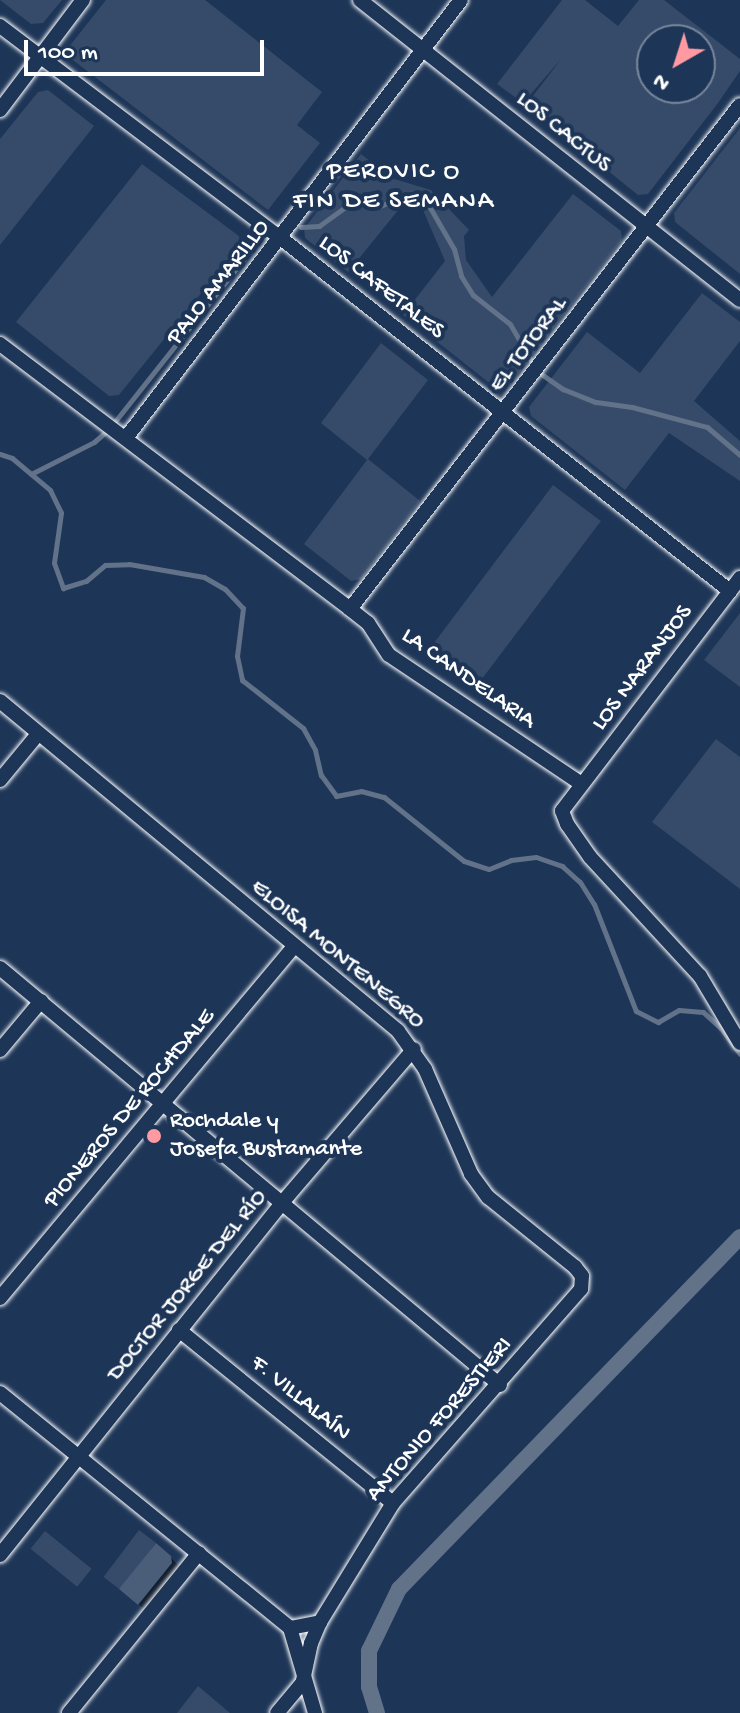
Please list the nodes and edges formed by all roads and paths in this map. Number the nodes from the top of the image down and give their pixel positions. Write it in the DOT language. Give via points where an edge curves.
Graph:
graph roads {
  1 [pos="83,0"];
  2 [pos="360,0"];
  3 [pos="461,0"];
  4 [pos="0,26"];
  5 [pos="424,50"];
  6 [pos="40,57"];
  7 [pos="740,105"];
  8 [pos="0,110"];
  9 [pos="646,227"];
  10 [pos="282,239"];
  11 [pos="740,300"];
  12 [pos="0,344"];
  13 [pos="505,413"];
  14 [pos="126,438"];
  15 [pos="740,578"];
  16 [pos="730,591"];
  17 [pos="350,609"];
  18 [pos="0,701"];
  19 [pos="38,734"];
  20 [pos="0,780"];
  21 [pos="582,784"];
  22 [pos="294,947"];
  23 [pos="0,968"];
  24 [pos="41,1001"];
  25 [pos="740,1043"];
  26 [pos="414,1049"];
  27 [pos="0,1050"];
  28 [pos="164,1103"];
  29 [pos="281,1204"];
  30 [pos="581,1289"];
  31 [pos="0,1298"];
  32 [pos="179,1330"];
  33 [pos="500,1385"];
  34 [pos="0,1393"];
  35 [pos="80,1456"];
  36 [pos="393,1503"];
  37 [pos="199,1553"];
  38 [pos="0,1555"];
  39 [pos="320,1622"];
  40 [pos="290,1628"];
  41 [pos="303,1682"];
  42 [pos="69,1713"];
  43 [pos="277,1713"];
  44 [pos="315,1713"];
  1 -- 6 [label="street"];
  2 -- 5 [label="street, LOS CACTUS"];
  3 -- 5 [label="street, PALO AMARILLO"];
  4 -- 6 [label="street, LOS CAFETALES"];
  5 -- 9 [label="street, LOS CACTUS"];
  5 -- 10 [label="street, PALO AMARILLO"];
  6 -- 8 [label="street"];
  6 -- 10 [label="street, LOS CAFETALES"];
  7 -- 9 [label="street, EL TOTORAL"];
  9 -- 11 [label="street, LOS CACTUS"];
  9 -- 13 [label="street, EL TOTORAL"];
  10 -- 13 [label="street, LOS CAFETALES"];
  10 -- 14 [label="street, PALO AMARILLO"];
  12 -- 14 [label="street, LA CANDELARIA"];
  13 -- 16 [label="street, LOS CAFETALES"];
  13 -- 17 [label="street, EL TOTORAL"];
  14 -- 17 [label="street, LA CANDELARIA"];
  15 -- 16 [label="street, LOS NARANJOS"];
  16 -- 21 [label="street, LOS NARANJOS"];
  17 -- 21 [label="street, LA CANDELARIA" via="398,662"];
  18 -- 19 [label="street, ELOISA MONTENEGRO"];
  19 -- 20 [label="street"];
  19 -- 22 [label="street, ELOISA MONTENEGRO"];
  21 -- 25 [label="street" via="562,811 567,824 590,857 700,976"];
  22 -- 26 [label="street, ELOISA MONTENEGRO"];
  22 -- 28 [label="street, PIONEROS DE ROCHDALE"];
  23 -- 24 [label="street"];
  24 -- 27 [label="street"];
  24 -- 28 [label="street"];
  26 -- 29 [label="street, DOCTOR JORGE DEL RÍO"];
  26 -- 30 [label="street, ELOISA MONTENEGRO" via="471,1174 488,1197 575,1267 582,1276"];
  28 -- 29 [label="street"];
  28 -- 31 [label="street, PIONEROS DE ROCHDALE"];
  29 -- 32 [label="street, DOCTOR JORGE DEL RÍO"];
  29 -- 33 [label="street"];
  30 -- 33 [label="street, ANTONIO FORESTIERI"];
  32 -- 35 [label="street, DOCTOR JORGE DEL RÍO"];
  32 -- 36 [label="street, F. VILLALAÍN"];
  33 -- 36 [label="street, ANTONIO FORESTIERI"];
  34 -- 35 [label="street"];
  35 -- 37 [label="street"];
  35 -- 38 [label="street, DOCTOR JORGE DEL RÍO"];
  36 -- 39 [label="street, ANTONIO FORESTIERI"];
  37 -- 40 [label="street"];
  37 -- 42 [label="street"];
  39 -- 40 [label="street"];
  39 -- 41 [label="street, ANTONIO FORESTIERI"];
  40 -- 41 [label="street"];
  41 -- 43 [label="street, ANTONIO FORESTIERI"];
  41 -- 44 [label="street"];
}
